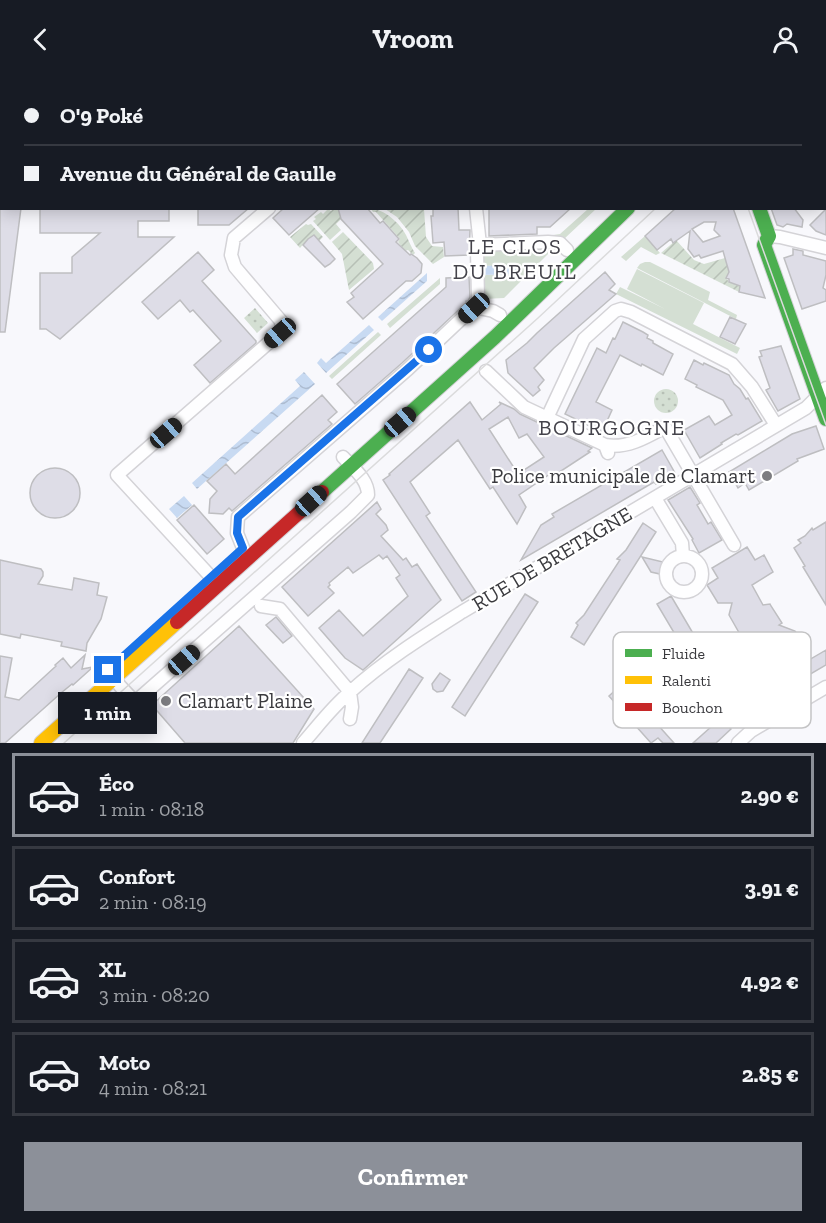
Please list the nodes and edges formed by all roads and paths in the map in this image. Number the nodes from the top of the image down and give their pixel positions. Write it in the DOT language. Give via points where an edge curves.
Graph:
graph roads {
  1 [pos="266,210"];
  2 [pos="476,210"];
  3 [pos="611,210"];
  4 [pos="626,210"];
  5 [pos="760,210"];
  6 [pos="770,236"];
  7 [pos="480,245"];
  8 [pos="826,248"];
  9 [pos="567,250"];
  10 [pos="474,308"];
  11 [pos="500,315"];
  12 [pos="486,371"];
  13 [pos="822,392"];
  14 [pos="547,417"];
  15 [pos="826,419"];
  16 [pos="776,425"];
  17 [pos="347,461"];
  18 [pos="693,475"];
  19 [pos="655,498"];
  20 [pos="734,545"];
  21 [pos="243,548"];
  22 [pos="682,556"];
  23 [pos="211,577"];
  24 [pos="261,606"];
  25 [pos="111,674"];
  26 [pos="826,687"];
  27 [pos="347,688"];
  28 [pos="811,696"];
  29 [pos="350,719"];
  30 [pos="756,728"];
  31 [pos="27,743"];
  32 [pos="41,743"];
  33 [pos="303,743"];
  34 [pos="738,743"];
  1 -- 23 [label="street" via="234,238 231,255 235,267 281,321 282,331 117,476"];
  2 -- 7 [label="street"];
  3 -- 9 [label="main road"];
  4 -- 17 [label="main road" via="495,337"];
  5 -- 6 [label="main road"];
  6 -- 8 [label="street"];
  6 -- 13 [label="main road" via="764,245"];
  7 -- 9 [label="street" via="548,242 560,243"];
  7 -- 10 [label="street" via="478,299"];
  9 -- 11 [label="main road"];
  10 -- 11 [label="street" via="493,310"];
  10 -- 21 [label="street" via="238,517 237,533"];
  11 -- 17 [label="main road"];
  12 -- 14 [label="street" via="524,407"];
  13 -- 15 [label="main road"];
  13 -- 16 [label="street, RUE DE BRETAGNE" via="806,408"];
  14 -- 16 [label="street" via="584,339 621,309 732,364"];
  14 -- 18 [label="street" via="607,450 634,443 665,427"];
  16 -- 18 [label="street, RUE DE BRETAGNE"];
  17 -- 21 [label="main road"];
  17 -- 25 [label="main road"];
  17 -- 25 [label="street" via="368,489 368,495 351,512 135,702"];
  18 -- 19 [label="street, RUE DE BRETAGNE"];
  18 -- 20 [label="street"];
  19 -- 22 [label="street" via="682,543"];
  19 -- 27 [label="street, RUE DE BRETAGNE" via="454,617"];
  21 -- 23 [label="main road"];
  23 -- 25 [label="main road"];
  24 -- 27 [label="street" via="280,609"];
  25 -- 31 [label="main road"];
  25 -- 32 [label="main road"];
  26 -- 28 [label="street"];
  27 -- 29 [label="street" via="352,707"];
  27 -- 33 [label="street, RUE DE BRETAGNE"];
  30 -- 34 [label="street"];
}
